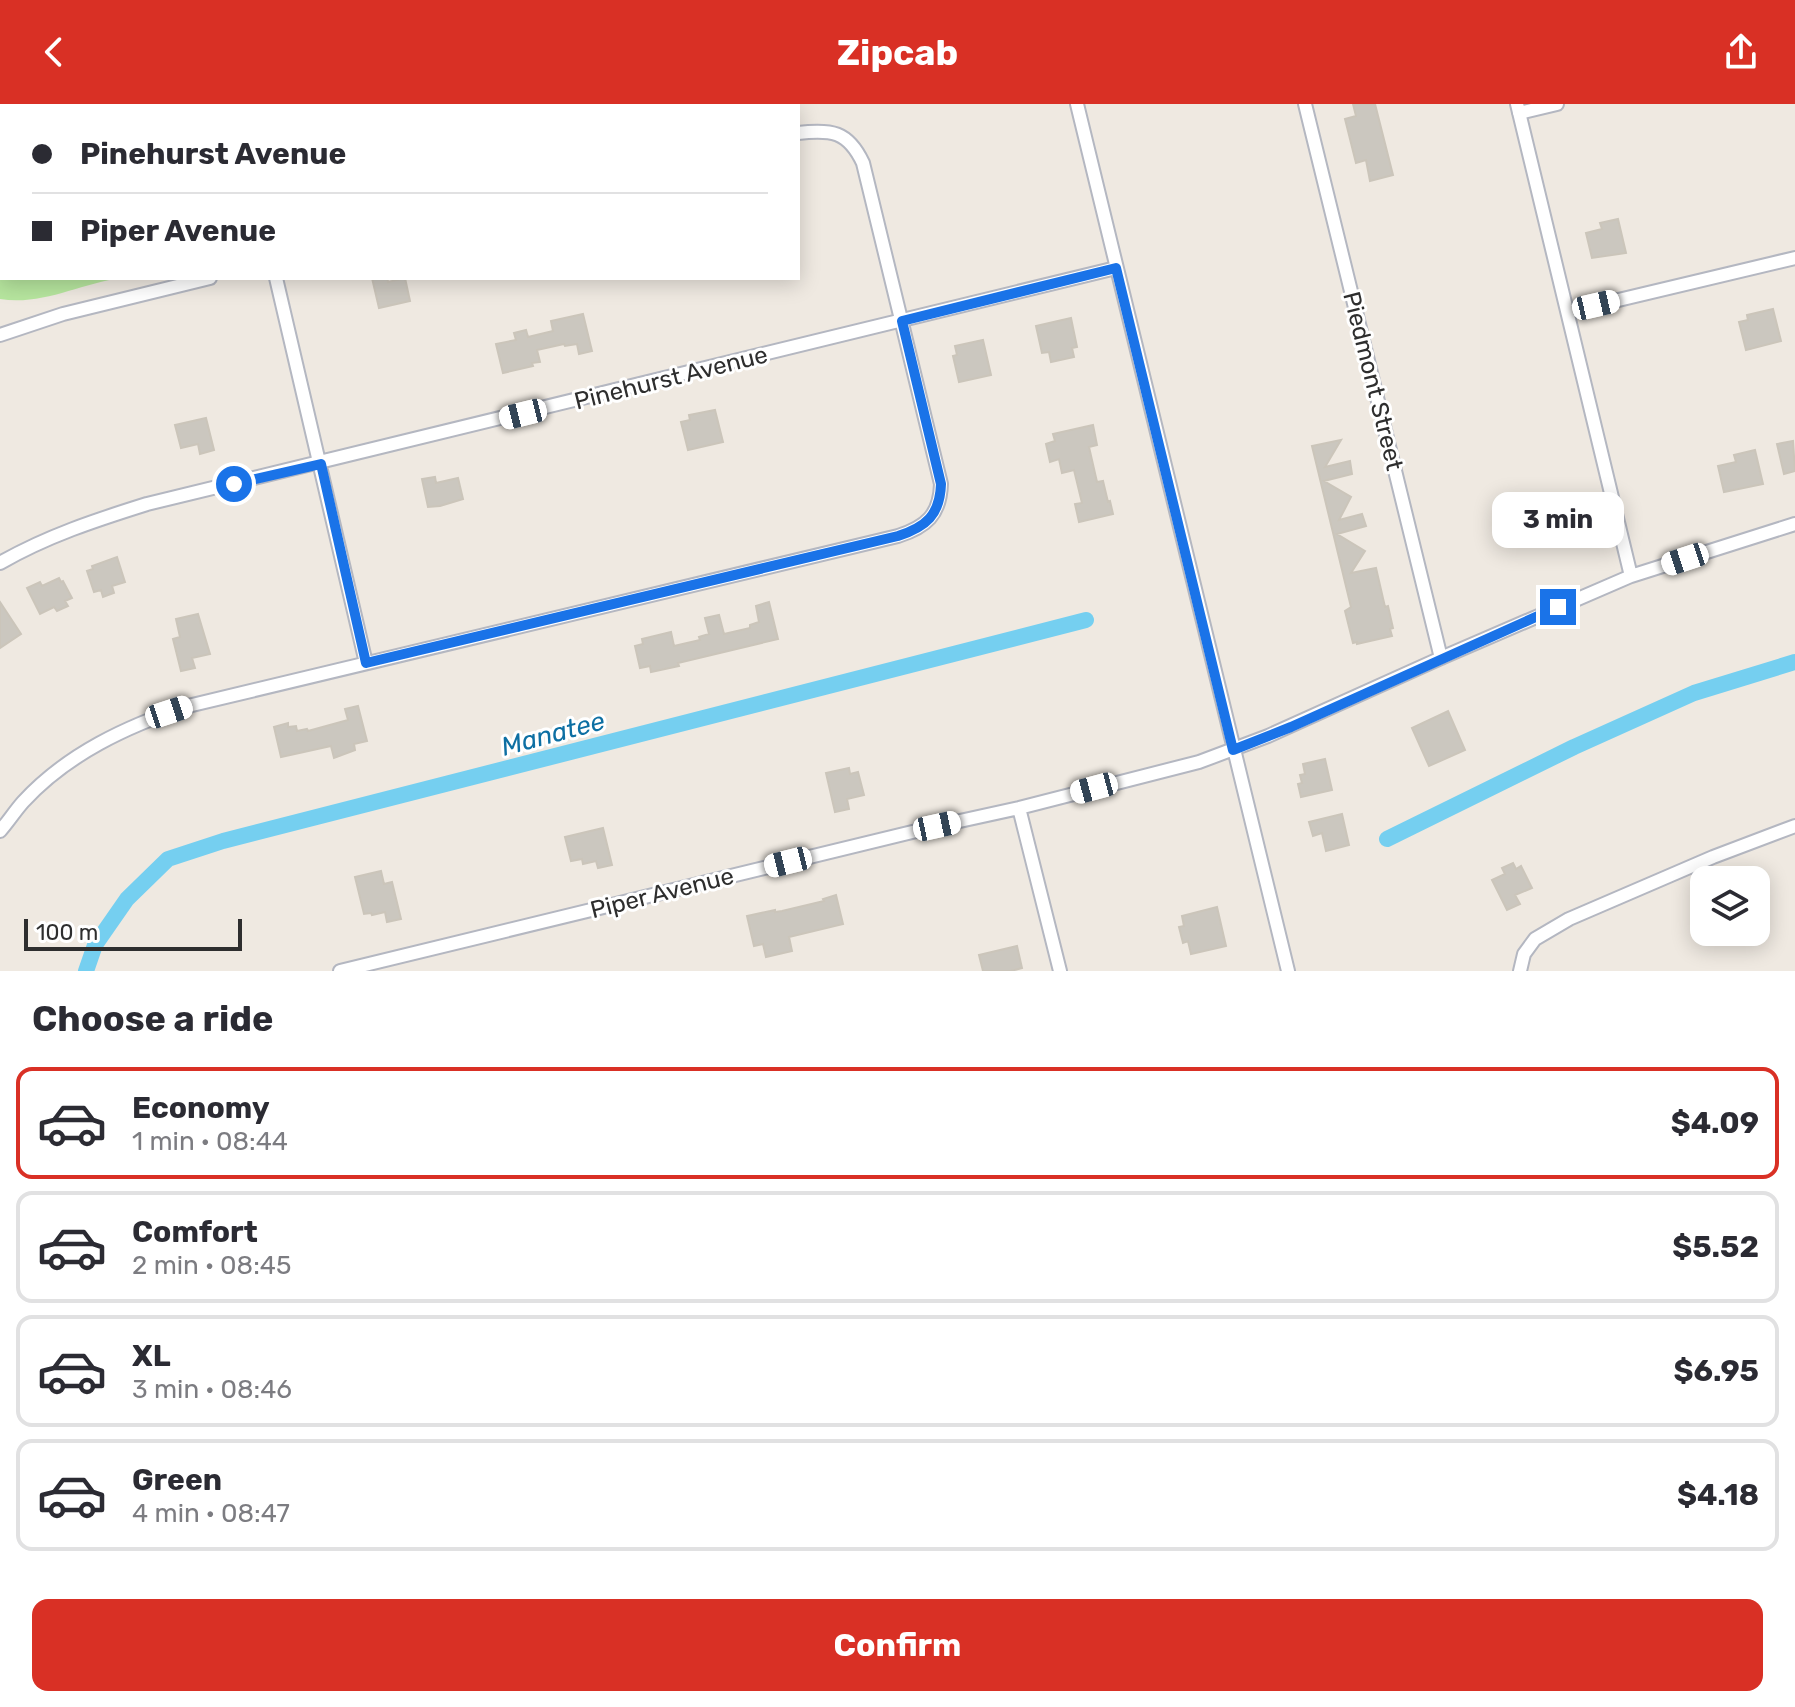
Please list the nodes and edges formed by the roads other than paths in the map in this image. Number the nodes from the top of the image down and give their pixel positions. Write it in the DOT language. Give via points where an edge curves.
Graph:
graph roads {
  1 [pos="1077,104"];
  2 [pos="1305,104"];
  3 [pos="1557,104"];
  4 [pos="1518,108"];
  5 [pos="800,133"];
  6 [pos="1795,258"];
  7 [pos="1116,268"];
  8 [pos="202,280"];
  9 [pos="276,280"];
  10 [pos="1568,312"];
  11 [pos="902,321"];
  12 [pos="0,335"];
  13 [pos="321,464"];
  14 [pos="1795,524"];
  15 [pos="0,563"];
  16 [pos="1631,576"];
  17 [pos="1441,658"];
  18 [pos="366,663"];
  19 [pos="1233,750"];
  20 [pos="1019,808"];
  21 [pos="1795,826"];
  22 [pos="0,831"];
  23 [pos="340,971"];
  24 [pos="1060,971"];
  25 [pos="1288,971"];
  26 [pos="1520,971"];
  1 -- 7 [label="street"];
  2 -- 17 [label="street, Piedmont Street"];
  3 -- 4 [label="street"];
  4 -- 10 [label="street"];
  5 -- 11 [label="street" via="841,135 856,147"];
  6 -- 10 [label="street"];
  7 -- 11 [label="street, Pinehurst Avenue"];
  7 -- 19 [label="street"];
  8 -- 12 [label="street" via="69,312"];
  9 -- 13 [label="street"];
  10 -- 16 [label="street"];
  11 -- 13 [label="street, Pinehurst Avenue"];
  11 -- 18 [label="street" via="941,484 940,501 930,519 915,530"];
  13 -- 15 [label="street, Pinehurst Avenue" via="95,520"];
  13 -- 18 [label="street"];
  14 -- 16 [label="street, Piper Avenue"];
  16 -- 17 [label="street, Piper Avenue"];
  17 -- 19 [label="street, Piper Avenue"];
  18 -- 22 [label="street" via="188,706 128,728 59,771"];
  19 -- 20 [label="street, Piper Avenue"];
  19 -- 25 [label="street"];
  20 -- 23 [label="street, Piper Avenue"];
  20 -- 24 [label="street"];
  21 -- 26 [label="street" via="1569,919 1535,939"];
}
